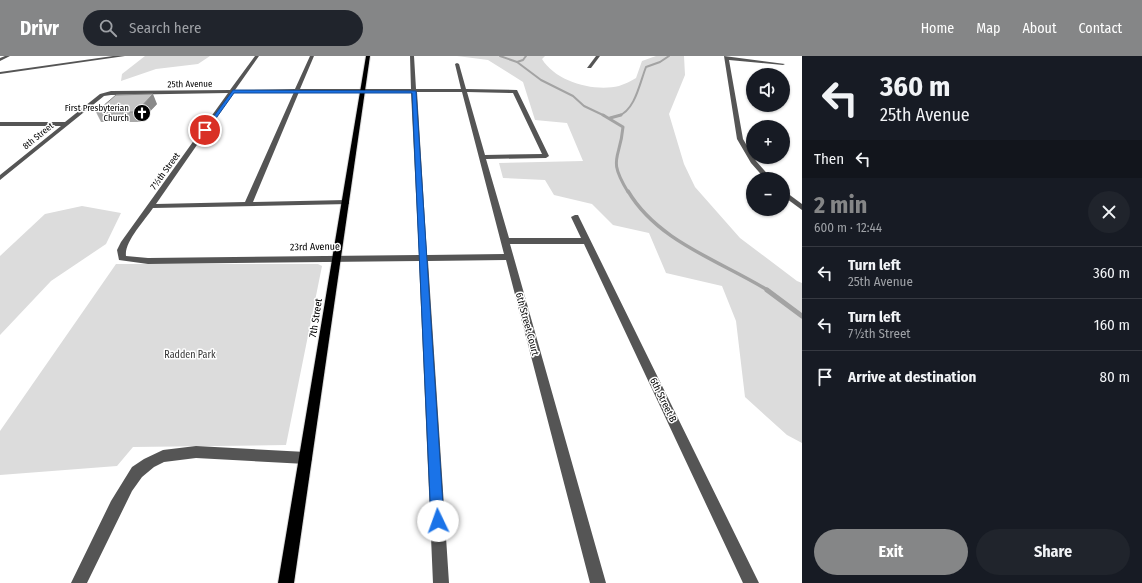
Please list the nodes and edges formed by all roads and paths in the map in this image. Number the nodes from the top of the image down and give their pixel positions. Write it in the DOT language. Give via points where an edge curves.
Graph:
graph roads {
  1 [pos="8,56"];
  2 [pos="123,56"];
  3 [pos="257,56"];
  4 [pos="312,56"];
  5 [pos="368,56"];
  6 [pos="412,56"];
  7 [pos="598,56"];
  8 [pos="726,57"];
  9 [pos="0,60"];
  10 [pos="457,64"];
  11 [pos="783,64"];
  12 [pos="590,67"];
  13 [pos="0,73"];
  14 [pos="297,91"];
  15 [pos="363,91"];
  16 [pos="414,91"];
  17 [pos="464,91"];
  18 [pos="233,92"];
  19 [pos="106,94"];
  20 [pos="0,124"];
  21 [pos="66,124"];
  22 [pos="482,157"];
  23 [pos="762,172"];
  24 [pos="0,178"];
  25 [pos="790,198"];
  26 [pos="346,202"];
  27 [pos="248,204"];
  28 [pos="150,206"];
  29 [pos="802,208"];
  30 [pos="575,217"];
  31 [pos="505,241"];
  32 [pos="586,241"];
  33 [pos="336,257"];
  34 [pos="424,257"];
  35 [pos="509,257"];
  36 [pos="122,258"];
  37 [pos="306,458"];
  38 [pos="80,583"];
  39 [pos="286,583"];
  40 [pos="441,583"];
  41 [pos="598,583"];
  42 [pos="751,583"];
  1 -- 9 [label="street"];
  2 -- 13 [label="street"];
  3 -- 18 [label="street, 7½th Street"];
  4 -- 14 [label="street"];
  5 -- 15 [label="main road, 7th Street"];
  6 -- 16 [label="street"];
  7 -- 12 [label="street"];
  8 -- 11 [label="street"];
  8 -- 23 [label="street" via="740,139 753,162"];
  10 -- 17 [label="street, 6th Street Court"];
  14 -- 15 [label="street, 25th Avenue"];
  14 -- 18 [label="street, 25th Avenue"];
  14 -- 27 [label="street"];
  15 -- 16 [label="street, 25th Avenue"];
  15 -- 26 [label="main road, 7th Street"];
  16 -- 17 [label="street, 25th Avenue"];
  16 -- 34 [label="street"];
  17 -- 22 [label="street, 6th Street Court"];
  17 -- 22 [label="street, 25th Avenue" via="515,91 546,156"];
  18 -- 19 [label="street, 25th Avenue"];
  18 -- 28 [label="street, 7½th Street"];
  19 -- 21 [label="street, 8th Street"];
  20 -- 21 [label="street"];
  21 -- 24 [label="street, 8th Street"];
  22 -- 31 [label="street, 6th Street Court"];
  25 -- 29 [label="street"];
  26 -- 27 [label="street"];
  26 -- 33 [label="main road, 7th Street"];
  27 -- 28 [label="street"];
  28 -- 36 [label="street, 7½th Street" via="125,242 120,254"];
  30 -- 32 [label="street, 6th Street B"];
  31 -- 32 [label="street"];
  31 -- 35 [label="street, 6th Street Court"];
  32 -- 42 [label="street, 6th Street B"];
  33 -- 34 [label="street, 23rd Avenue"];
  33 -- 36 [label="street, 23rd Avenue" via="148,261"];
  33 -- 37 [label="main road, 7th Street"];
  34 -- 35 [label="street, 23rd Avenue"];
  34 -- 40 [label="street"];
  35 -- 41 [label="street, 6th Street Court"];
  37 -- 38 [label="street" via="196,452 163,456 149,463 137,472 123,493"];
  37 -- 39 [label="main road, 7th Street"];
}
